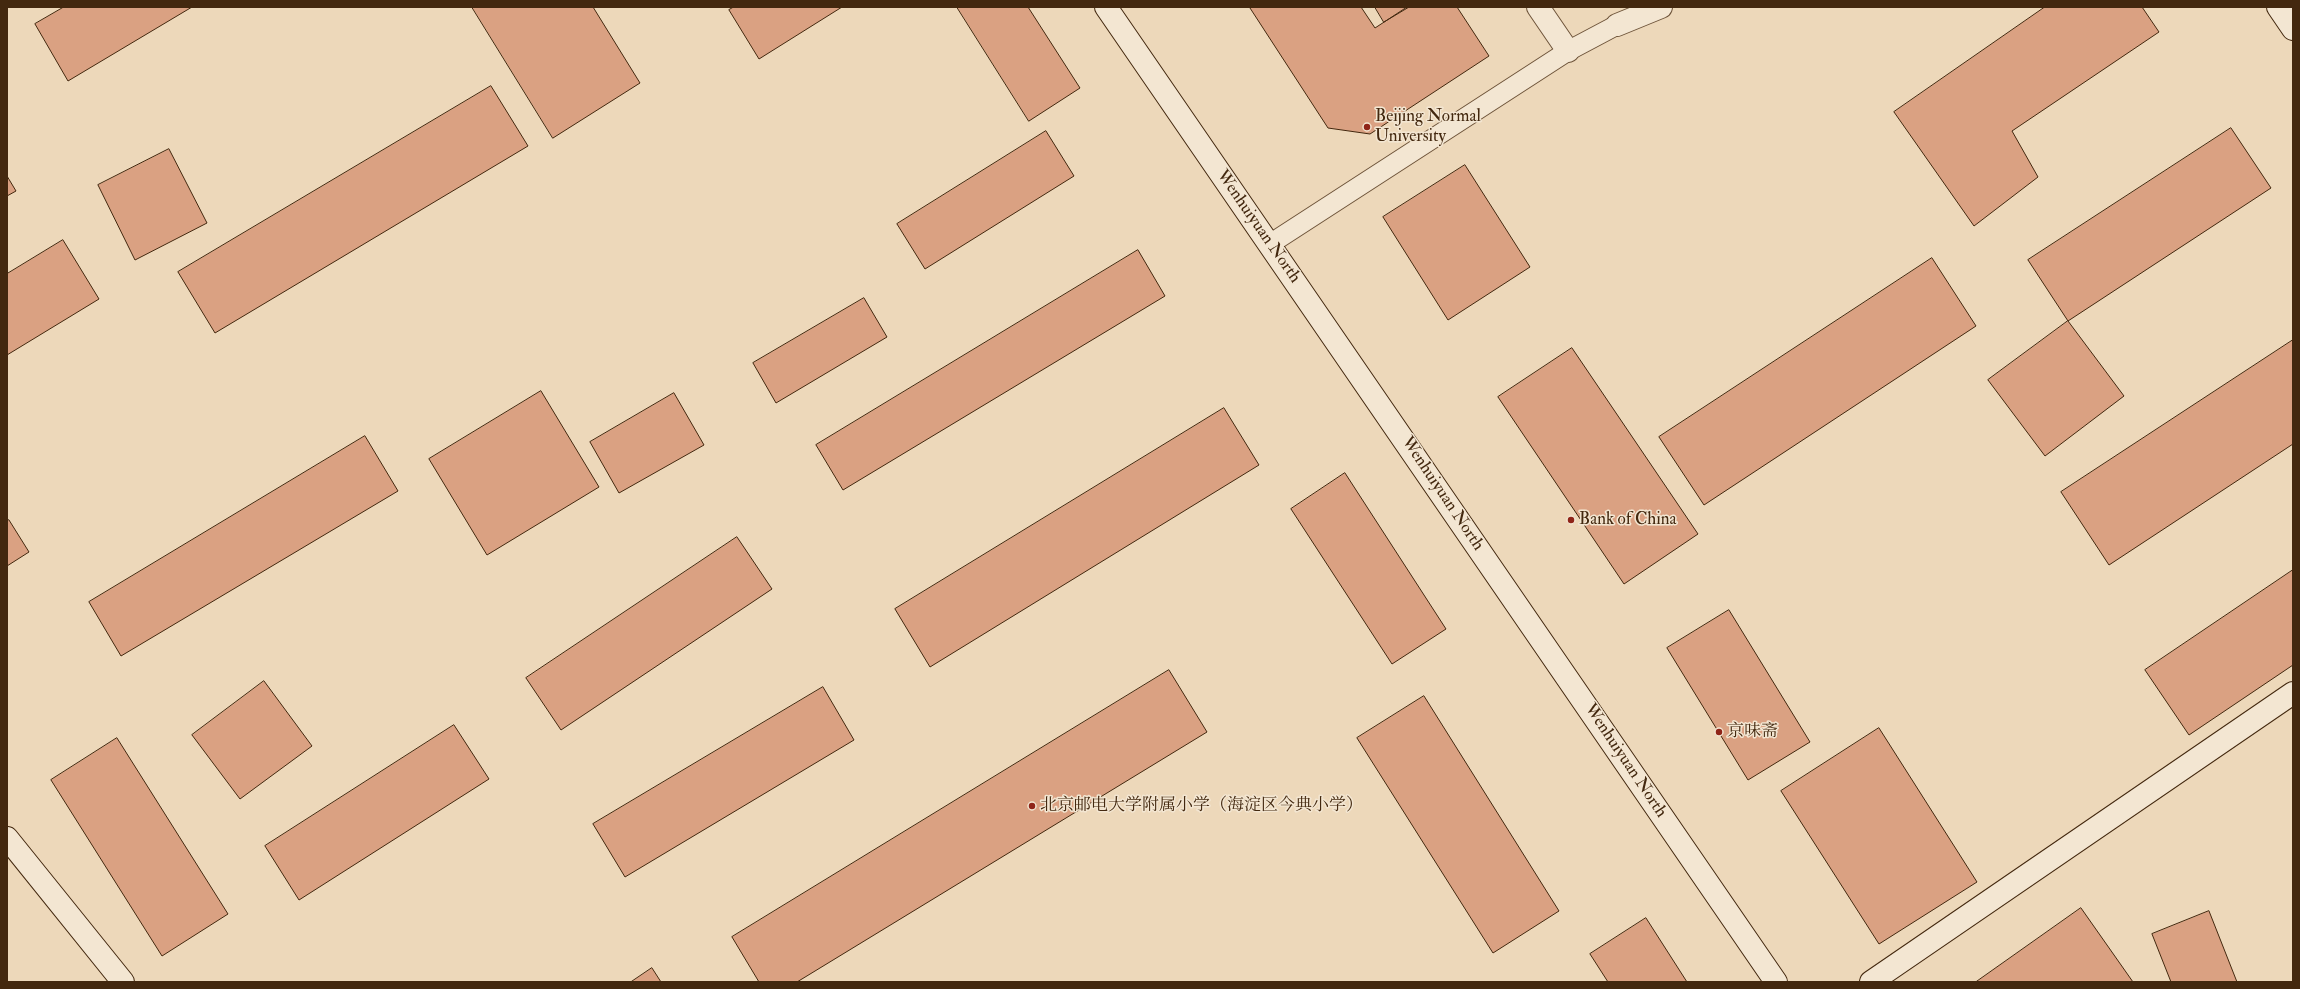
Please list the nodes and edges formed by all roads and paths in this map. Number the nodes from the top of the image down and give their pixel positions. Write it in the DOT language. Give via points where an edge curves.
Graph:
graph roads {
  1 [pos="1106,7"];
  2 [pos="1538,7"];
  3 [pos="1661,7"];
  4 [pos="2278,7"];
  5 [pos="1617,25"];
  6 [pos="2293,29"];
  7 [pos="1568,51"];
  8 [pos="1270,244"];
  9 [pos="2293,693"];
  10 [pos="7,838"];
  11 [pos="124,982"];
  12 [pos="1776,982"];
  13 [pos="1871,982"];
  1 -- 8 [label="street, Wenhuiyuan North"];
  2 -- 7 [label="street"];
  3 -- 5 [label="street"];
  4 -- 6 [label="street"];
  5 -- 7 [label="lane"];
  7 -- 8 [label="lane"];
  8 -- 12 [label="street, Wenhuiyuan North"];
  9 -- 13 [label="street"];
  10 -- 11 [label="street"];
}
